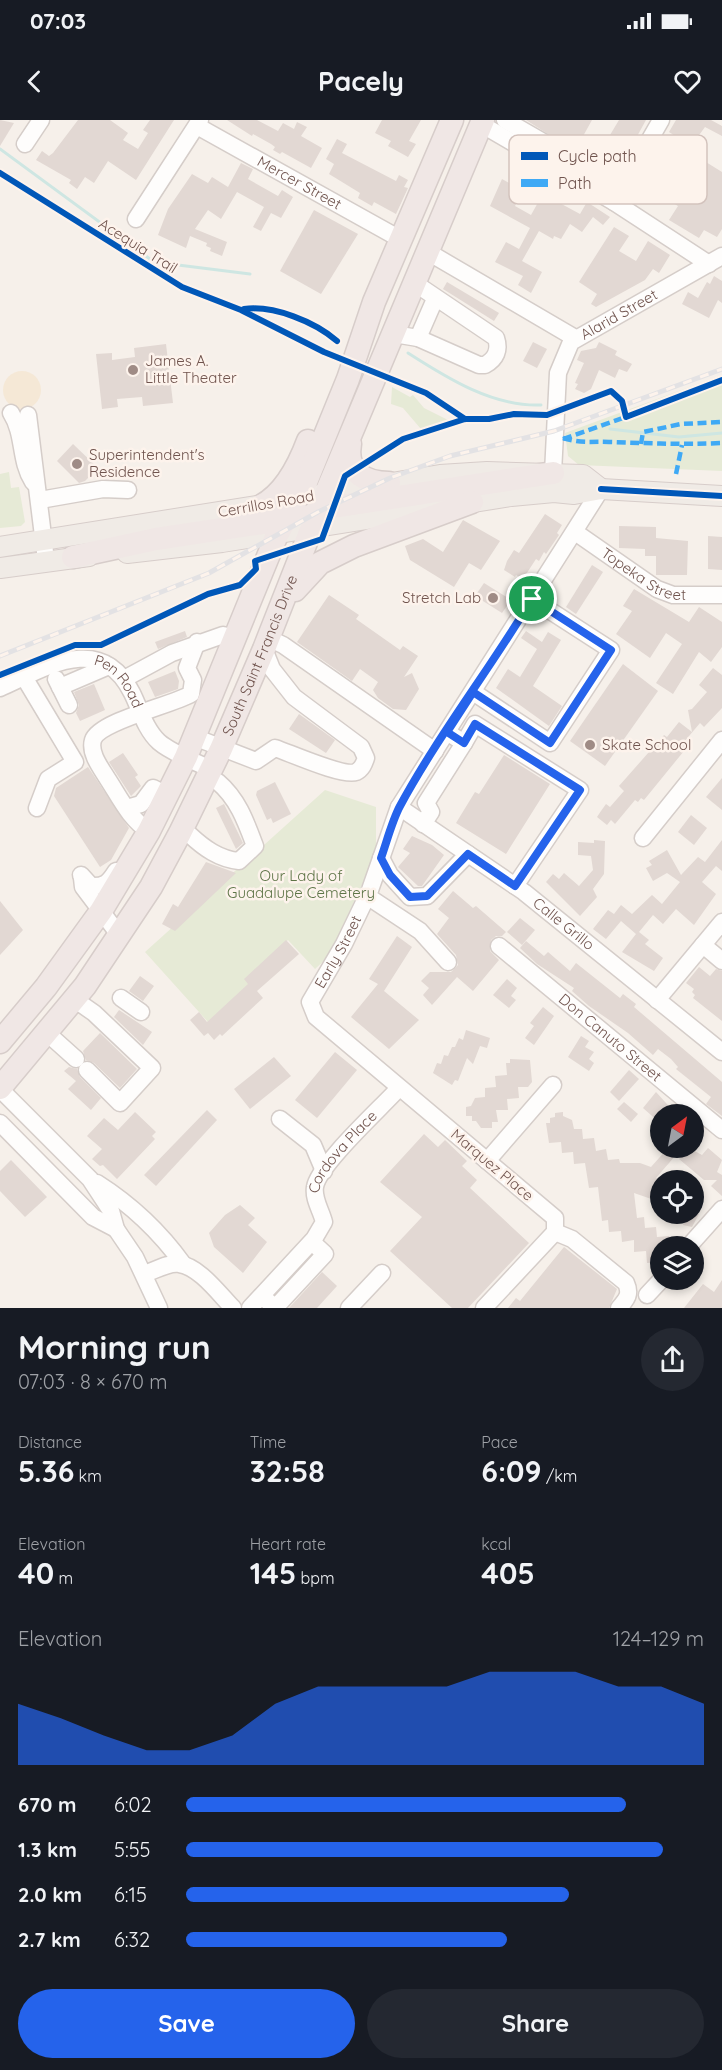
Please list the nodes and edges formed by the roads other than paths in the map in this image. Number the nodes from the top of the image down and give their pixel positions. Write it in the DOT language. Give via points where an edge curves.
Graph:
graph roads {
  1 [pos="41,120"];
  2 [pos="452,120"];
  3 [pos="505,120"];
  4 [pos="661,120"];
  5 [pos="482,122"];
  6 [pos="199,123"];
  7 [pos="510,135"];
  8 [pos="519,135"];
  9 [pos="653,135"];
  10 [pos="25,144"];
  11 [pos="617,204"];
  12 [pos="136,219"];
  13 [pos="402,240"];
  14 [pos="428,252"];
  15 [pos="715,260"];
  16 [pos="416,284"];
  17 [pos="435,299"];
  18 [pos="374,302"];
  19 [pos="394,334"];
  20 [pos="418,338"];
  21 [pos="575,338"];
  22 [pos="20,414"];
  23 [pos="349,442"];
  24 [pos="553,473"];
  25 [pos="389,483"];
  26 [pos="601,489"];
  27 [pos="128,490"];
  28 [pos="38,494"];
  29 [pos="722,496"];
  30 [pos="472,502"];
  31 [pos="261,506"];
  32 [pos="304,513"];
  33 [pos="575,532"];
  34 [pos="0,547"];
  35 [pos="46,550"];
  36 [pos="73,557"];
  37 [pos="0,568"];
  38 [pos="722,595"];
  39 [pos="532,599"];
  40 [pos="235,640"];
  41 [pos="197,642"];
  42 [pos="266,644"];
  43 [pos="49,665"];
  44 [pos="109,666"];
  45 [pos="24,677"];
  46 [pos="124,679"];
  47 [pos="60,687"];
  48 [pos="0,688"];
  49 [pos="473,692"];
  50 [pos="69,705"];
  51 [pos="141,712"];
  52 [pos="447,732"];
  53 [pos="722,740"];
  54 [pos="464,743"];
  55 [pos="190,747"];
  56 [pos="221,749"];
  57 [pos="435,751"];
  58 [pos="215,776"];
  59 [pos="160,792"];
  60 [pos="399,807"];
  61 [pos="37,808"];
  62 [pos="127,808"];
  63 [pos="423,824"];
  64 [pos="149,831"];
  65 [pos="190,836"];
  66 [pos="643,838"];
  67 [pos="136,853"];
  68 [pos="468,854"];
  69 [pos="381,858"];
  70 [pos="515,886"];
  71 [pos="367,896"];
  72 [pos="101,911"];
  73 [pos="722,922"];
  74 [pos="120,936"];
  75 [pos="703,945"];
  76 [pos="500,946"];
  77 [pos="722,961"];
  78 [pos="448,962"];
  79 [pos="121,998"];
  80 [pos="74,999"];
  81 [pos="657,1000"];
  82 [pos="141,1012"];
  83 [pos="47,1033"];
  84 [pos="338,1035"];
  85 [pos="0,1042"];
  86 [pos="722,1052"];
  87 [pos="553,1084"];
  88 [pos="0,1088"];
  89 [pos="399,1088"];
  90 [pos="280,1119"];
  91 [pos="0,1123"];
  92 [pos="722,1130"];
  93 [pos="487,1161"];
  94 [pos="324,1171"];
  95 [pos="90,1179"];
  96 [pos="722,1209"];
  97 [pos="116,1229"];
  98 [pos="555,1232"];
  99 [pos="698,1236"];
  100 [pos="183,1264"];
  101 [pos="382,1273"];
  102 [pos="144,1274"];
  103 [pos="652,1290"];
  104 [pos="647,1295"];
  105 [pos="256,1302"];
  106 [pos="159,1308"];
  107 [pos="233,1308"];
  108 [pos="349,1308"];
  109 [pos="485,1308"];
  110 [pos="619,1308"];
  1 -- 10 [label="street"];
  2 -- 13 [label="highway, South Saint Francis Drive"];
  3 -- 8 [label="street"];
  4 -- 9 [label="street"];
  5 -- 7 [label="street"];
  5 -- 14 [label="highway, South Saint Francis Drive"];
  6 -- 12 [label="street"];
  6 -- 13 [label="street, Mercer Street"];
  11 -- 15 [label="street"];
  13 -- 18 [label="highway, South Saint Francis Drive"];
  14 -- 16 [label="highway, South Saint Francis Drive"];
  14 -- 21 [label="street"];
  15 -- 21 [label="street, Alarid Street"];
  16 -- 17 [label="street"];
  16 -- 19 [label="highway, South Saint Francis Drive"];
  17 -- 20 [label="street"];
  17 -- 20 [label="street" via="496,338 499,347 495,357 479,365"];
  18 -- 31 [label="highway" via="354,333 297,464 274,496"];
  18 -- 32 [label="highway, South Saint Francis Drive"];
  19 -- 20 [label="street"];
  19 -- 23 [label="highway, South Saint Francis Drive"];
  21 -- 24 [label="street, Alarid Street" via="565,350 558,372"];
  22 -- 28 [label="street" via="23,463"];
  23 -- 25 [label="highway" via="349,460 355,471 364,479"];
  23 -- 32 [label="highway, South Saint Francis Drive"];
  24 -- 25 [label="main road, Cerrillos Road" via="465,472"];
  24 -- 26 [label="main road, Cerrillos Road" via="583,475"];
  24 -- 32 [label="highway"];
  25 -- 32 [label="main road, Cerrillos Road"];
  26 -- 29 [label="main road, Cerrillos Road"];
  26 -- 30 [label="main road, Cerrillos Road"];
  26 -- 33 [label="street, Early Street"];
  27 -- 28 [label="street"];
  28 -- 35 [label="street"];
  30 -- 32 [label="main road, Cerrillos Road"];
  30 -- 42 [label="highway" via="354,546 320,563 302,580"];
  31 -- 32 [label="main road, Cerrillos Road"];
  31 -- 35 [label="main road, Cerrillos Road"];
  32 -- 36 [label="highway"];
  32 -- 40 [label="highway, South Saint Francis Drive" via="260,578"];
  32 -- 42 [label="highway, South Saint Francis Drive"];
  33 -- 38 [label="street, Topeka Street" via="657,589 673,595"];
  33 -- 39 [label="street, Early Street"];
  34 -- 35 [label="main road, Cerrillos Road"];
  35 -- 36 [label="main road, Cerrillos Road"];
  35 -- 37 [label="main road, Cerrillos Road"];
  39 -- 49 [label="street, Early Street"];
  39 -- 49 [label="street" via="611,650 550,743"];
  40 -- 41 [label="street" via="223,635"];
  40 -- 55 [label="highway, South Saint Francis Drive"];
  41 -- 46 [label="street"];
  41 -- 51 [label="street" via="187,668 193,680 191,694"];
  42 -- 56 [label="highway, South Saint Francis Drive"];
  42 -- 56 [label="street" via="272,669 294,697 361,747 366,758 363,766 349,773 275,748 256,761"];
  42 -- 57 [label="street" via="283,645"];
  43 -- 44 [label="street, Pen Road" via="75,657"];
  43 -- 45 [label="street, Pen Road"];
  43 -- 47 [label="street"];
  44 -- 46 [label="street, Pen Road"];
  44 -- 47 [label="street"];
  45 -- 48 [label="street, Pen Road"];
  45 -- 61 [label="street" via="75,762 48,779"];
  46 -- 51 [label="street, Pen Road"];
  47 -- 50 [label="street"];
  49 -- 52 [label="street, Early Street"];
  51 -- 55 [label="street, Pen Road" via="159,742"];
  51 -- 62 [label="street" via="99,731 93,738 93,752"];
  52 -- 54 [label="street"];
  52 -- 57 [label="street, Early Street"];
  53 -- 66 [label="street"];
  54 -- 63 [label="street" via="426,803 431,813"];
  54 -- 70 [label="street" via="475,724 580,790"];
  55 -- 56 [label="street"];
  55 -- 58 [label="street, Pen Road"];
  55 -- 59 [label="highway, South Saint Francis Drive"];
  56 -- 58 [label="highway, South Saint Francis Drive"];
  57 -- 60 [label="street, Early Street"];
  58 -- 65 [label="street" via="244,816 255,846 239,861 227,860"];
  58 -- 74 [label="highway, South Saint Francis Drive"];
  59 -- 62 [label="street"];
  59 -- 64 [label="highway, South Saint Francis Drive"];
  60 -- 63 [label="street, Calle Grillo"];
  60 -- 69 [label="street, Early Street"];
  62 -- 64 [label="street" via="138,825"];
  63 -- 68 [label="street, Calle Grillo"];
  64 -- 67 [label="highway, South Saint Francis Drive"];
  67 -- 72 [label="highway, South Saint Francis Drive"];
  67 -- 72 [label="street" via="125,859 102,886 91,886 81,874 83,887"];
  68 -- 69 [label="street" via="427,896 410,897"];
  68 -- 70 [label="street, Calle Grillo"];
  69 -- 71 [label="street, Early Street"];
  70 -- 81 [label="street, Calle Grillo"];
  71 -- 78 [label="street" via="420,931"];
  71 -- 84 [label="street, Early Street" via="310,1002 316,1017"];
  72 -- 74 [label="street"];
  72 -- 85 [label="highway, South Saint Francis Drive"];
  73 -- 75 [label="street"];
  74 -- 80 [label="highway, South Saint Francis Drive"];
  75 -- 77 [label="street"];
  75 -- 81 [label="street"];
  76 -- 92 [label="street, Don Canuto Street"];
  79 -- 82 [label="street"];
  80 -- 83 [label="highway, South Saint Francis Drive"];
  80 -- 83 [label="street" via="152,1068 120,1103"];
  81 -- 86 [label="street, Calle Grillo"];
  83 -- 88 [label="highway, South Saint Francis Drive"];
  84 -- 89 [label="street, Marquez Place"];
  87 -- 93 [label="street"];
  88 -- 95 [label="street"];
  89 -- 93 [label="street, Marquez Place"];
  89 -- 94 [label="street, Cordova Place"];
  90 -- 94 [label="street" via="313,1145"];
  91 -- 97 [label="street" via="93,1217"];
  93 -- 98 [label="street, Marquez Place" via="555,1218"];
  94 -- 105 [label="street, Cordova Place" via="315,1185 315,1198 324,1222 312,1242"];
  95 -- 97 [label="street" via="111,1211"];
  95 -- 100 [label="street" via="124,1202 169,1244"];
  96 -- 99 [label="street"];
  97 -- 102 [label="street"];
  98 -- 109 [label="street"];
  98 -- 110 [label="street" via="572,1239 626,1283 628,1298"];
  100 -- 102 [label="street"];
  100 -- 107 [label="street"];
  101 -- 108 [label="street"];
  102 -- 106 [label="street"];
  103 -- 104 [label="street"];
}
